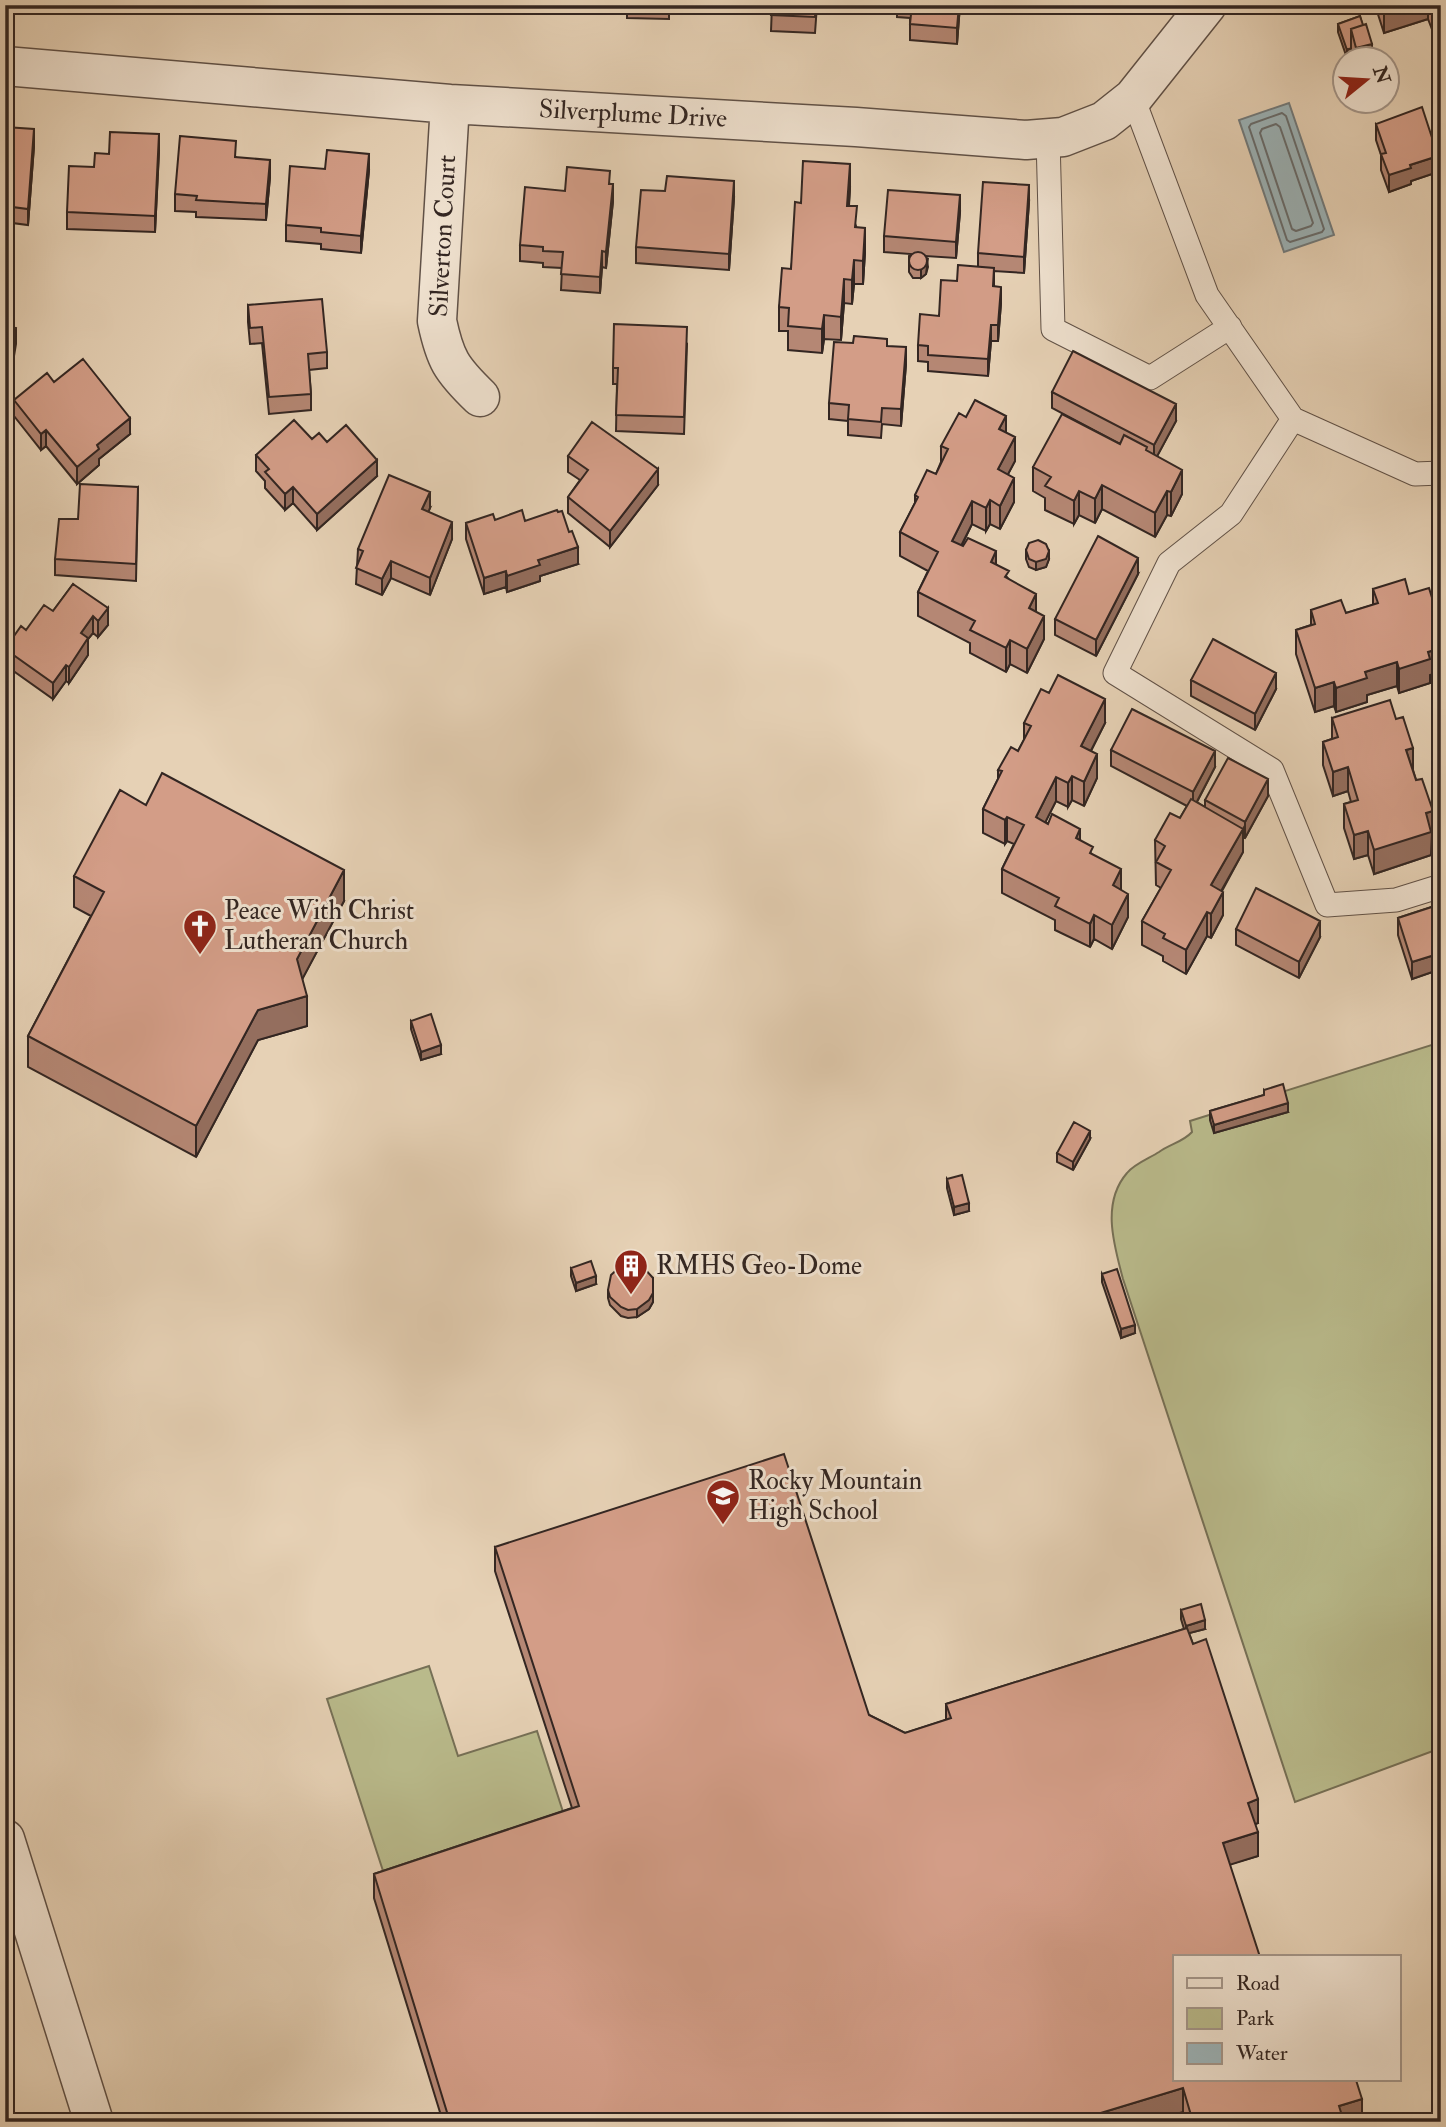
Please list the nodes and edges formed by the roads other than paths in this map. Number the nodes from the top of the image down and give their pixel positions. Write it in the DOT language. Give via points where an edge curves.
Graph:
graph roads {
  1 [pos="1207,5"];
  2 [pos="5,66"];
  3 [pos="1133,98"];
  4 [pos="450,104"];
  5 [pos="1048,138"];
  6 [pos="1230,327"];
  7 [pos="480,397"];
  8 [pos="1293,419"];
  9 [pos="1441,473"];
  10 [pos="1441,887"];
  11 [pos="5,1839"];
  12 [pos="94,2122"];
  1 -- 3 [label="street, Silverplume Drive"];
  2 -- 4 [label="street, Silverplume Drive"];
  3 -- 5 [label="street, Silverplume Drive" via="1104,121"];
  3 -- 6 [label="lane" via="1207,295"];
  4 -- 5 [label="street, Silverplume Drive"];
  4 -- 7 [label="street, Silverton Court" via="437,321 444,351 456,374"];
  5 -- 6 [label="lane" via="1053,329 1150,378"];
  6 -- 8 [label="lane"];
  8 -- 9 [label="lane" via="1415,474"];
  8 -- 10 [label="lane" via="1231,514 1169,563 1115,673 1272,770 1327,905 1396,900"];
  11 -- 12 [label="street"];
}
